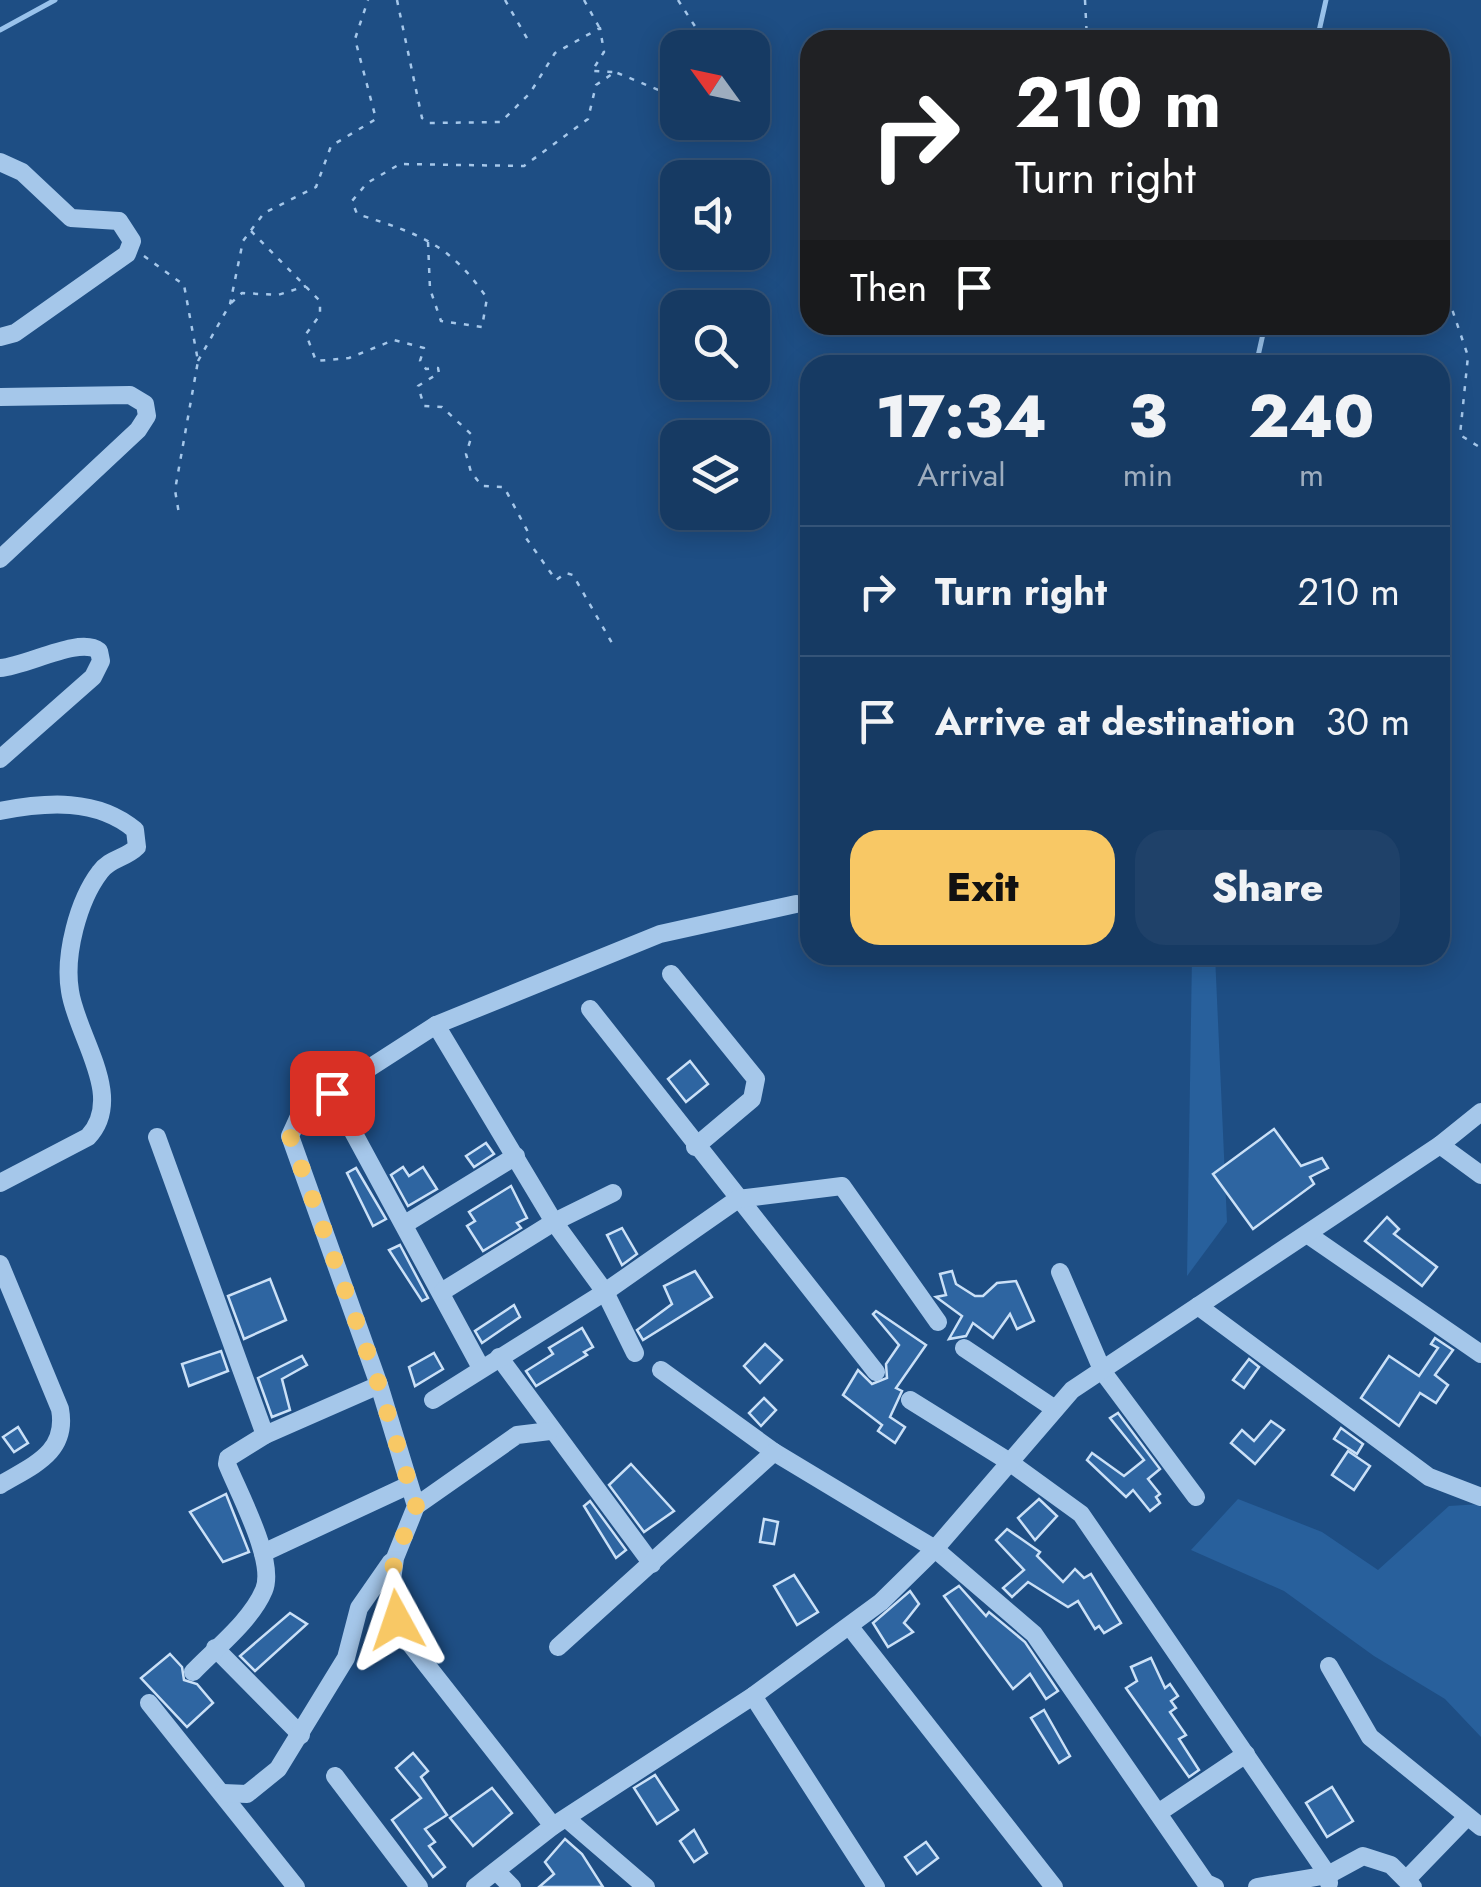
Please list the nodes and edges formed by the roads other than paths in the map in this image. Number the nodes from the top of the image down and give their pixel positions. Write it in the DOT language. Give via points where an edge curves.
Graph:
graph roads {
  1 [pos="0,162"];
  2 [pos="0,336"];
  3 [pos="0,397"];
  4 [pos="0,558"];
  5 [pos="0,668"];
  6 [pos="0,760"];
  7 [pos="0,812"];
  8 [pos="796,904"];
  9 [pos="671,974"];
  10 [pos="590,1009"];
  11 [pos="436,1025"];
  12 [pos="332,1093"];
  13 [pos="1481,1112"];
  14 [pos="156,1137"];
  15 [pos="1440,1145"];
  16 [pos="695,1147"];
  17 [pos="516,1156"];
  18 [pos="1481,1174"];
  19 [pos="0,1183"];
  20 [pos="613,1193"];
  21 [pos="738,1199"];
  22 [pos="554,1222"];
  23 [pos="404,1224"];
  24 [pos="1307,1234"];
  25 [pos="0,1264"];
  26 [pos="1060,1272"];
  27 [pos="443,1291"];
  28 [pos="605,1292"];
  29 [pos="1198,1306"];
  30 [pos="938,1322"];
  31 [pos="964,1348"];
  32 [pos="635,1353"];
  33 [pos="1481,1354"];
  34 [pos="499,1357"];
  35 [pos="481,1368"];
  36 [pos="661,1370"];
  37 [pos="876,1372"];
  38 [pos="1102,1372"];
  39 [pos="379,1385"];
  40 [pos="433,1400"];
  41 [pos="910,1400"];
  42 [pos="1055,1408"];
  43 [pos="550,1432"];
  44 [pos="265,1436"];
  45 [pos="774,1452"];
  46 [pos="1008,1461"];
  47 [pos="0,1485"];
  48 [pos="410,1485"];
  49 [pos="1196,1497"];
  50 [pos="1481,1497"];
  51 [pos="416,1506"];
  52 [pos="935,1549"];
  53 [pos="263,1553"];
  54 [pos="395,1558"];
  55 [pos="652,1564"];
  56 [pos="850,1627"];
  57 [pos="558,1647"];
  58 [pos="215,1648"];
  59 [pos="1329,1666"];
  60 [pos="192,1672"];
  61 [pos="754,1696"];
  62 [pos="149,1703"];
  63 [pos="301,1735"];
  64 [pos="1246,1754"];
  65 [pos="335,1776"];
  66 [pos="223,1794"];
  67 [pos="1158,1813"];
  68 [pos="560,1822"];
  69 [pos="1474,1822"];
  70 [pos="496,1871"];
  71 [pos="1328,1881"];
  72 [pos="1410,1882"];
  73 [pos="296,1887"];
  74 [pos="419,1887"];
  75 [pos="475,1887"];
  76 [pos="512,1887"];
  77 [pos="646,1887"];
  78 [pos="876,1887"];
  79 [pos="1054,1887"];
  80 [pos="1216,1887"];
  81 [pos="1257,1887"];
  1 -- 2 [label="street" via="22,172 71,218 118,221 132,241 15,333"];
  3 -- 4 [label="street" via="130,395 145,404 147,416"];
  5 -- 6 [label="street" via="80,644 91,644 101,661 93,677"];
  7 -- 19 [label="street" via="53,803 92,808 135,830 137,847 97,874 69,952 70,990 103,1099 98,1126"];
  8 -- 11 [label="street" via="660,934"];
  9 -- 16 [label="street" via="756,1079 752,1099"];
  10 -- 16 [label="street"];
  11 -- 12 [label="street"];
  11 -- 17 [label="street"];
  12 -- 23 [label="street"];
  12 -- 39 [label="street" via="301,1112 290,1136"];
  13 -- 15 [label="street"];
  14 -- 44 [label="street"];
  15 -- 18 [label="street"];
  15 -- 24 [label="street"];
  16 -- 21 [label="street"];
  17 -- 22 [label="street"];
  17 -- 23 [label="street"];
  20 -- 22 [label="street"];
  21 -- 28 [label="street"];
  21 -- 30 [label="street" via="842,1186"];
  21 -- 37 [label="street"];
  22 -- 27 [label="street"];
  22 -- 28 [label="street"];
  23 -- 27 [label="street"];
  24 -- 29 [label="street"];
  24 -- 33 [label="street"];
  25 -- 47 [label="street" via="63,1426 54,1452"];
  26 -- 38 [label="street"];
  27 -- 35 [label="street"];
  28 -- 32 [label="street"];
  28 -- 34 [label="street"];
  29 -- 38 [label="street"];
  29 -- 50 [label="street" via="1430,1477"];
  31 -- 42 [label="street"];
  34 -- 35 [label="street"];
  34 -- 43 [label="street"];
  35 -- 40 [label="street"];
  36 -- 45 [label="street"];
  38 -- 42 [label="street"];
  38 -- 49 [label="street"];
  39 -- 44 [label="street"];
  39 -- 48 [label="street"];
  41 -- 46 [label="street"];
  42 -- 46 [label="street"];
  43 -- 51 [label="street" via="517,1435"];
  43 -- 55 [label="street"];
  44 -- 53 [label="street" via="233,1453 227,1464"];
  45 -- 52 [label="street"];
  45 -- 55 [label="street"];
  46 -- 52 [label="street"];
  46 -- 64 [label="street" via="1082,1514"];
  48 -- 51 [label="street"];
  48 -- 53 [label="street"];
  51 -- 54 [label="street"];
  52 -- 56 [label="street"];
  52 -- 67 [label="street" via="1034,1634"];
  53 -- 58 [label="street" via="265,1588"];
  54 -- 63 [label="street" via="359,1608 346,1658"];
  54 -- 68 [label="street" via="390,1587 411,1645"];
  55 -- 57 [label="street"];
  56 -- 61 [label="street"];
  56 -- 79 [label="street"];
  58 -- 60 [label="street"];
  58 -- 63 [label="street"];
  59 -- 69 [label="street" via="1370,1736"];
  61 -- 68 [label="street"];
  61 -- 78 [label="street"];
  62 -- 66 [label="street"];
  63 -- 66 [label="street" via="262,1784 246,1794"];
  64 -- 67 [label="street"];
  64 -- 71 [label="street"];
  65 -- 74 [label="street"];
  66 -- 73 [label="street"];
  67 -- 80 [label="street" via="1206,1883"];
  68 -- 70 [label="street"];
  68 -- 77 [label="street"];
  69 -- 72 [label="street"];
  70 -- 75 [label="street"];
  70 -- 76 [label="street"];
  71 -- 72 [label="street" via="1364,1856 1378,1858"];
  71 -- 81 [label="street"];
}
